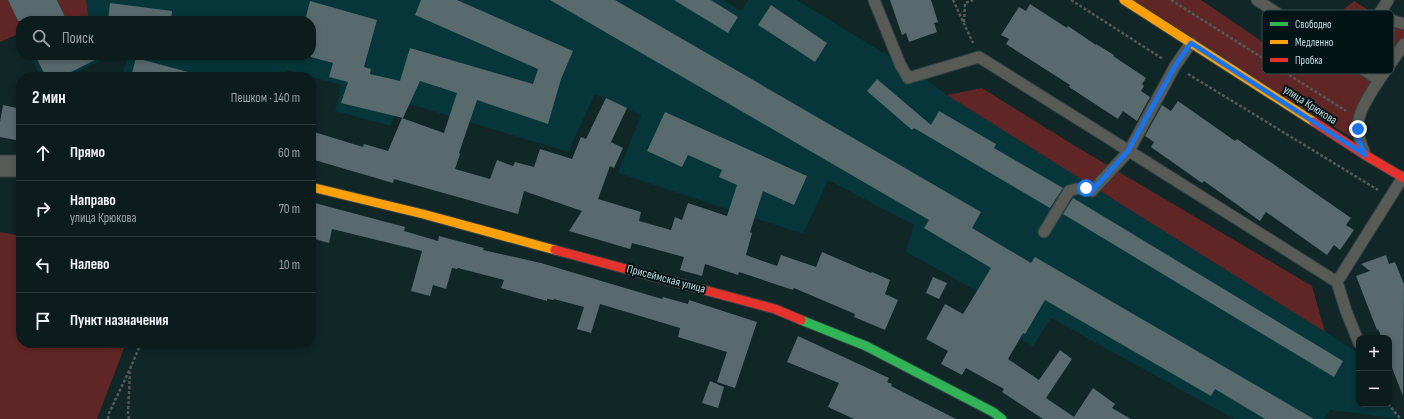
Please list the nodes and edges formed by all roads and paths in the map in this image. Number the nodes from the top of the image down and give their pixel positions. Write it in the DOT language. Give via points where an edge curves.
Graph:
graph roads {
  1 [pos="874,0"];
  2 [pos="953,0"];
  3 [pos="973,0"];
  4 [pos="1071,0"];
  5 [pos="1124,0"];
  6 [pos="1171,0"];
  7 [pos="1257,0"];
  8 [pos="1388,0"];
  9 [pos="964,2"];
  10 [pos="1272,10"];
  11 [pos="1382,10"];
  12 [pos="1394,21"];
  13 [pos="964,24"];
  14 [pos="1404,24"];
  15 [pos="1191,43"];
  16 [pos="1404,44"];
  17 [pos="979,57"];
  18 [pos="1262,58"];
  19 [pos="1394,58"];
  20 [pos="1175,66"];
  21 [pos="1287,74"];
  22 [pos="1370,74"];
  23 [pos="1383,74"];
  24 [pos="1379,80"];
  25 [pos="1358,119"];
  26 [pos="1128,151"];
  27 [pos="1365,155"];
  28 [pos="0,166"];
  29 [pos="16,166"];
  30 [pos="1404,178"];
  31 [pos="316,188"];
  32 [pos="1384,194"];
  33 [pos="1044,232"];
  34 [pos="1337,282"];
  35 [pos="1356,336"];
  36 [pos="139,348"];
  37 [pos="130,369"];
  38 [pos="1391,407"];
  39 [pos="108,419"];
  40 [pos="129,419"];
  41 [pos="1002,419"];
  42 [pos="1401,419"];
  1 -- 17 [label="lane" via="908,78"];
  2 -- 13 [label="path"];
  3 -- 9 [label="path"];
  4 -- 20 [label="path"];
  5 -- 15 [label="street, улица Крюкова"];
  6 -- 18 [label="path"];
  7 -- 10 [label="lane"];
  8 -- 11 [label="lane"];
  9 -- 13 [label="path"];
  12 -- 14 [label="lane"];
  13 -- 17 [label="path"];
  15 -- 20 [label="lane"];
  15 -- 27 [label="street, улица Крюкова"];
  16 -- 19 [label="lane"];
  17 -- 26 [label="lane"];
  20 -- 26 [label="lane"];
  20 -- 32 [label="path"];
  21 -- 25 [label="path"];
  22 -- 24 [label="lane"];
  23 -- 24 [label="lane"];
  24 -- 25 [label="lane" via="1362,107"];
  25 -- 27 [label="lane" via="1359,142"];
  26 -- 33 [label="lane" via="1092,191 1086,188 1068,191"];
  26 -- 34 [label="lane"];
  27 -- 30 [label="street, улица Крюкова"];
  28 -- 29 [label="street"];
  30 -- 34 [label="lane"];
  31 -- 41 [label="street, Присеймская улица" via="424,214 775,309 866,346"];
  34 -- 35 [label="lane"];
  36 -- 37 [label="path"];
  37 -- 39 [label="path"];
  37 -- 40 [label="path"];
  38 -- 42 [label="path"];
}
